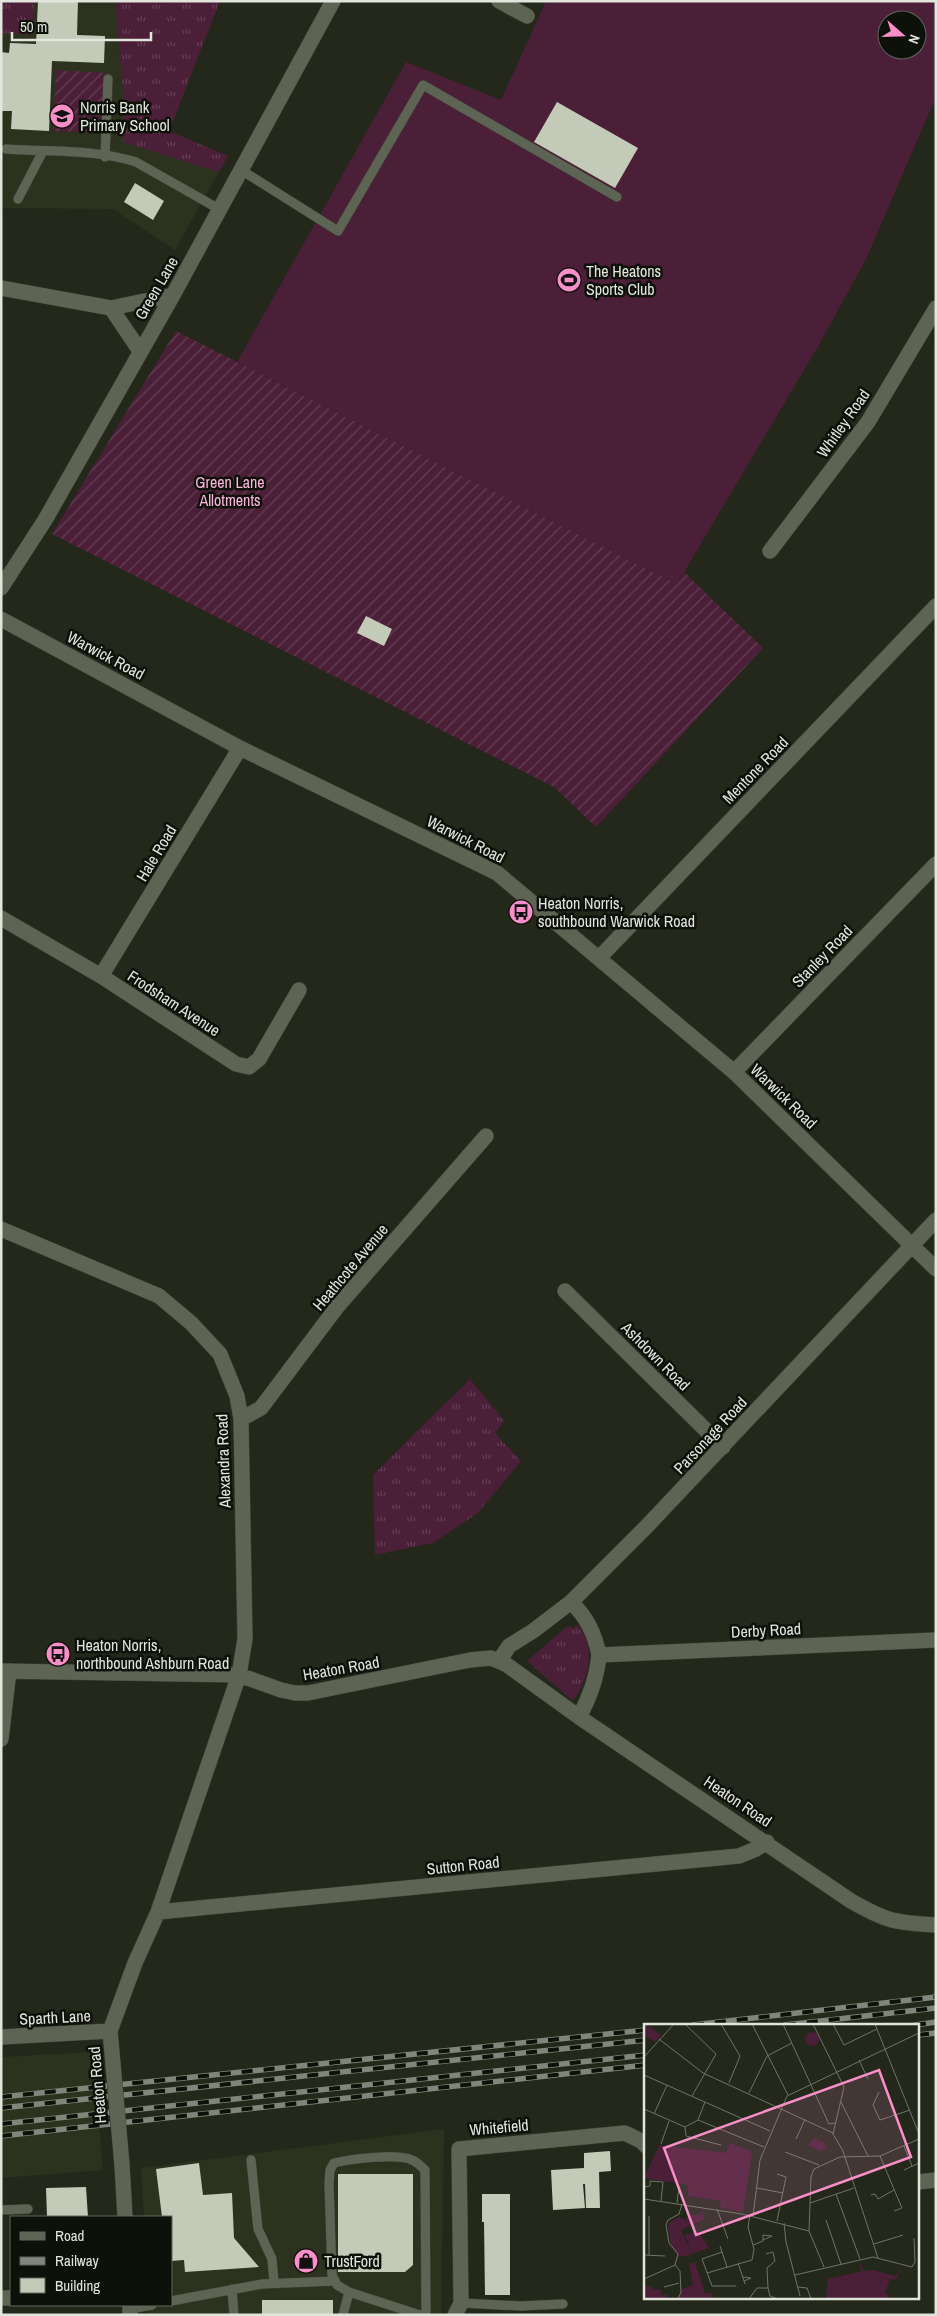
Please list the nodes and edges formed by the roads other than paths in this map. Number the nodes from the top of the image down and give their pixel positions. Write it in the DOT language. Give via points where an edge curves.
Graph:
graph roads {
  1 [pos="333,1"];
  2 [pos="499,1"];
  3 [pos="527,16"];
  4 [pos="108,79"];
  5 [pos="6,149"];
  6 [pos="43,151"];
  7 [pos="105,156"];
  8 [pos="241,170"];
  9 [pos="617,197"];
  10 [pos="18,199"];
  11 [pos="219,209"];
  12 [pos="1,288"];
  13 [pos="173,295"];
  14 [pos="111,308"];
  15 [pos="936,308"];
  16 [pos="140,351"];
  17 [pos="770,551"];
  18 [pos="2,587"];
  19 [pos="936,606"];
  20 [pos="1,619"];
  21 [pos="240,748"];
  22 [pos="936,864"];
  23 [pos="1,918"];
  24 [pos="599,958"];
  25 [pos="101,976"];
  26 [pos="299,990"];
  27 [pos="734,1072"];
  28 [pos="486,1136"];
  29 [pos="936,1220"];
  30 [pos="1,1228"];
  31 [pos="911,1244"];
  32 [pos="936,1269"];
  33 [pos="565,1291"];
  34 [pos="241,1419"];
  35 [pos="723,1446"];
  36 [pos="571,1602"];
  37 [pos="936,1640"];
  38 [pos="598,1655"];
  39 [pos="499,1661"];
  40 [pos="5,1671"];
  41 [pos="238,1675"];
  42 [pos="580,1717"];
  43 [pos="1,1739"];
  44 [pos="767,1842"];
  45 [pos="158,1912"];
  46 [pos="936,1925"];
  47 [pos="110,2031"];
  48 [pos="1,2037"];
  49 [pos="644,2144"];
  50 [pos="251,2160"];
  51 [pos="936,2180"];
  52 [pos="920,2182"];
  53 [pos="28,2209"];
  54 [pos="1,2210"];
  55 [pos="125,2216"];
  56 [pos="335,2281"];
  57 [pos="274,2283"];
  58 [pos="232,2289"];
  59 [pos="349,2292"];
  60 [pos="172,2301"];
  61 [pos="563,2304"];
  62 [pos="148,2306"];
  63 [pos="458,2309"];
  64 [pos="130,2310"];
  65 [pos="521,2310"];
  66 [pos="234,2315"];
  67 [pos="343,2315"];
  68 [pos="420,2315"];
  69 [pos="426,2315"];
  1 -- 8 [label="street, Green Lane"];
  2 -- 3 [label="street"];
  4 -- 7 [label="lane"];
  5 -- 6 [label="lane"];
  6 -- 7 [label="lane"];
  6 -- 10 [label="lane"];
  7 -- 11 [label="lane" via="136,162"];
  8 -- 9 [label="lane" via="338,231 423,85"];
  8 -- 11 [label="street, Green Lane"];
  11 -- 13 [label="street, Green Lane"];
  12 -- 14 [label="street"];
  13 -- 14 [label="street"];
  13 -- 16 [label="street, Green Lane"];
  14 -- 16 [label="street"];
  15 -- 17 [label="street, Whitley Road" via="868,422"];
  16 -- 18 [label="street, Green Lane" via="45,520"];
  19 -- 24 [label="street, Mentone Road"];
  20 -- 21 [label="street, Warwick Road"];
  21 -- 24 [label="street, Warwick Road" via="496,873"];
  21 -- 25 [label="street, Hale Road"];
  22 -- 27 [label="street, Stanley Road"];
  23 -- 25 [label="street, Frodsham Avenue"];
  24 -- 27 [label="street, Warwick Road"];
  25 -- 26 [label="street, Frodsham Avenue" via="236,1064 249,1067 259,1059"];
  27 -- 31 [label="street, Warwick Road"];
  28 -- 34 [label="street, Heathcote Avenue" via="337,1307 262,1408"];
  29 -- 31 [label="street, Parsonage Road"];
  30 -- 34 [label="street, Alexandra Road" via="159,1296 192,1323 220,1354 237,1396"];
  31 -- 32 [label="street, Warwick Road"];
  31 -- 35 [label="street, Parsonage Road"];
  33 -- 35 [label="street, Ashdown Road"];
  34 -- 41 [label="street, Alexandra Road" via="244,1639"];
  35 -- 36 [label="street, Parsonage Road"];
  36 -- 38 [label="street" via="583,1614"];
  36 -- 39 [label="street, Parsonage Road" via="509,1646"];
  37 -- 38 [label="street, Derby Road"];
  38 -- 42 [label="street" via="597,1672"];
  39 -- 41 [label="street, Heaton Road" via="491,1658 470,1660 295,1694"];
  39 -- 42 [label="street, Heaton Road"];
  40 -- 41 [label="street"];
  40 -- 43 [label="street"];
  41 -- 45 [label="street, Heaton Road"];
  42 -- 44 [label="street, Heaton Road"];
  44 -- 45 [label="street, Sutton Road" via="739,1856"];
  44 -- 46 [label="street, Heaton Road" via="851,1901 879,1916 900,1924"];
  45 -- 47 [label="street, Heaton Road" via="135,1962"];
  47 -- 48 [label="street, Sparth Lane"];
  47 -- 55 [label="street, Heaton Road, bridge"];
  49 -- 63 [label="street, Whitefield" via="625,2133 459,2149"];
  50 -- 57 [label="lane" via="258,2229 272,2259"];
  51 -- 52 [label="street"];
  53 -- 54 [label="lane"];
  56 -- 57 [label="lane"];
  56 -- 59 [label="lane"];
  56 -- 69 [label="lane" via="332,2275 329,2184 334,2163 402,2157 412,2160 424,2170"];
  57 -- 58 [label="lane"];
  58 -- 60 [label="lane"];
  58 -- 66 [label="lane"];
  59 -- 67 [label="lane"];
  59 -- 68 [label="lane"];
  61 -- 65 [label="lane"];
  62 -- 64 [label="lane"];
  63 -- 65 [label="lane"];
}
